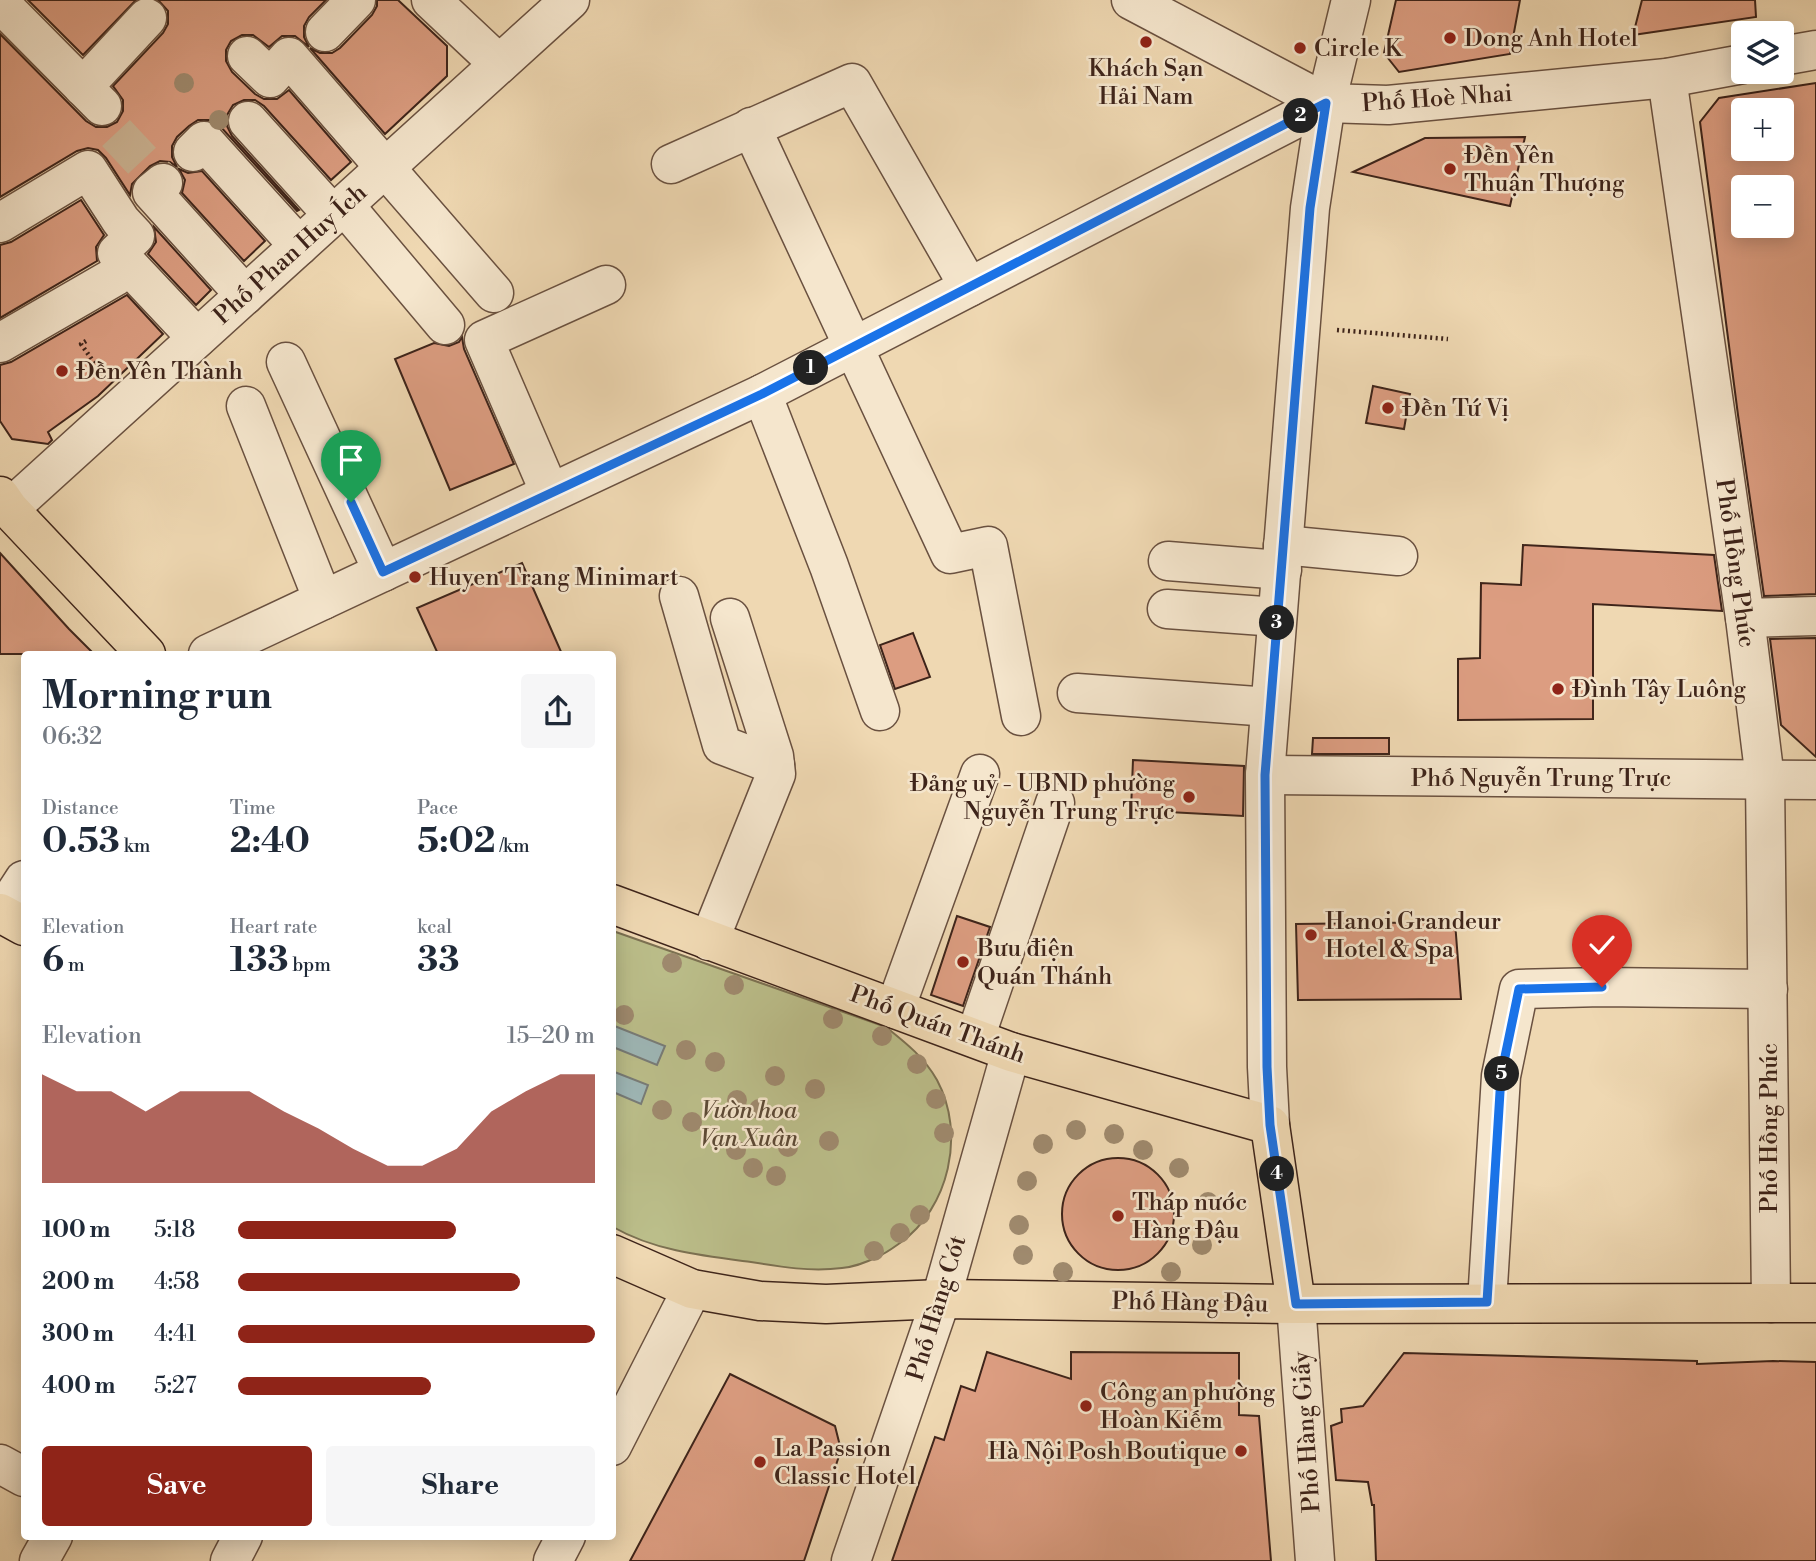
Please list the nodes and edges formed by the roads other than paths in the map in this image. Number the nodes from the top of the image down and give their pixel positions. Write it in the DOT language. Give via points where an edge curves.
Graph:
graph roads {
  1 [pos="356,0"];
  2 [pos="431,0"];
  3 [pos="570,0"];
  4 [pos="1131,0"];
  5 [pos="1351,0"];
  6 [pos="0,3"];
  7 [pos="147,18"];
  8 [pos="325,32"];
  9 [pos="1816,50"];
  10 [pos="1794,55"];
  11 [pos="247,56"];
  12 [pos="499,64"];
  13 [pos="1731,66"];
  14 [pos="1667,78"];
  15 [pos="1326,103"];
  16 [pos="248,121"];
  17 [pos="751,128"];
  18 [pos="193,152"];
  19 [pos="671,163"];
  20 [pos="387,166"];
  21 [pos="163,183"];
  22 [pos="339,210"];
  23 [pos="0,223"];
  24 [pos="299,246"];
  25 [pos="116,276"];
  26 [pos="606,285"];
  27 [pos="968,287"];
  28 [pos="494,293"];
  29 [pos="245,295"];
  30 [pos="445,325"];
  31 [pos="197,338"];
  32 [pos="0,343"];
  33 [pos="854,346"];
  34 [pos="286,362"];
  35 [pos="762,394"];
  36 [pos="246,406"];
  37 [pos="550,493"];
  38 [pos="5,503"];
  39 [pos="1398,556"];
  40 [pos="1282,558"];
  41 [pos="1168,561"];
  42 [pos="383,572"];
  43 [pos="680,596"];
  44 [pos="323,600"];
  45 [pos="1167,609"];
  46 [pos="1816,616"];
  47 [pos="1278,617"];
  48 [pos="730,618"];
  49 [pos="1745,618"];
  50 [pos="143,651"];
  51 [pos="214,651"];
  52 [pos="1077,693"];
  53 [pos="1270,707"];
  54 [pos="880,710"];
  55 [pos="1021,716"];
  56 [pos="775,765"];
  57 [pos="980,774"];
  58 [pos="1265,775"];
  59 [pos="1765,779"];
  60 [pos="1816,780"];
  61 [pos="1055,803"];
  62 [pos="21,888"];
  63 [pos="616,905"];
  64 [pos="9,918"];
  65 [pos="709,940"];
  66 [pos="1768,989"];
  67 [pos="895,1009"];
  68 [pos="975,1038"];
  69 [pos="1011,1052"];
  70 [pos="1270,1125"];
  71 [pos="616,1256"];
  72 [pos="692,1289"];
  73 [pos="942,1299"];
  74 [pos="1487,1302"];
  75 [pos="1771,1303"];
  76 [pos="1816,1303"];
  77 [pos="1296,1304"];
  78 [pos="616,1438"];
  79 [pos="0,1464"];
  80 [pos="21,1475"];
  81 [pos="51,1540"];
  82 [pos="241,1540"];
  83 [pos="564,1540"];
  84 [pos="39,1561"];
  85 [pos="230,1561"];
  86 [pos="553,1561"];
  87 [pos="851,1561"];
  88 [pos="1315,1561"];
  1 -- 8 [label="street"];
  2 -- 12 [label="street"];
  3 -- 12 [label="street, Phố Phan Huy Ích"];
  4 -- 15 [label="street"];
  5 -- 15 [label="street"];
  6 -- 7 [label="street" via="92,96"];
  9 -- 10 [label="street"];
  11 -- 20 [label="street" via="270,78 289,57"];
  12 -- 20 [label="street, Phố Phan Huy Ích"];
  13 -- 14 [label="street, Phố Hoè Nhai"];
  14 -- 15 [label="street, Phố Hoè Nhai" via="1388,104"];
  14 -- 49 [label="street, Phố Hồng Phúc"];
  15 -- 27 [label="street, Phố Hoè Nhai"];
  15 -- 40 [label="street" via="1310,208"];
  16 -- 22 [label="street"];
  17 -- 19 [label="street"];
  17 -- 27 [label="street" via="852,83"];
  17 -- 33 [label="street"];
  18 -- 24 [label="street" via="204,141"];
  20 -- 22 [label="street, Phố Phan Huy Ích"];
  20 -- 28 [label="street"];
  21 -- 29 [label="street" via="152,192"];
  22 -- 24 [label="street, Phố Phan Huy Ích"];
  22 -- 30 [label="street"];
  23 -- 31 [label="street" via="88,170 135,236 117,253"];
  24 -- 29 [label="street, Phố Phan Huy Ích"];
  25 -- 32 [label="street"];
  26 -- 37 [label="street" via="484,340"];
  27 -- 33 [label="street, Phố Hoè Nhai"];
  29 -- 31 [label="street, Phố Phan Huy Ích"];
  31 -- 38 [label="street, Phố Phan Huy Ích"];
  33 -- 35 [label="street, Phố Hoè Nhai"];
  33 -- 55 [label="street" via="950,554 988,546"];
  34 -- 42 [label="street"];
  35 -- 37 [label="street, Phố Hoè Nhai"];
  35 -- 54 [label="street"];
  36 -- 44 [label="street"];
  37 -- 42 [label="street, Phố Hoè Nhai"];
  38 -- 50 [label="main road"];
  39 -- 40 [label="street"];
  40 -- 41 [label="street"];
  40 -- 47 [label="street"];
  42 -- 44 [label="street, Phố Hoè Nhai"];
  43 -- 56 [label="street" via="722,745"];
  44 -- 51 [label="street, Phố Hoè Nhai"];
  45 -- 47 [label="street"];
  46 -- 49 [label="street"];
  47 -- 53 [label="street"];
  48 -- 56 [label="street"];
  49 -- 59 [label="street, Phố Hồng Phúc"];
  52 -- 53 [label="street"];
  53 -- 58 [label="street"];
  56 -- 65 [label="street" via="776,774"];
  57 -- 67 [label="street"];
  58 -- 59 [label="street, Phố Nguyễn Trung Trực"];
  58 -- 70 [label="street"];
  59 -- 60 [label="street, Phố Nguyễn Trung Trực"];
  59 -- 66 [label="street, Phố Hồng Phúc"];
  61 -- 68 [label="street"];
  62 -- 64 [label="street"];
  63 -- 65 [label="main road, Phố Quán Thánh"];
  65 -- 67 [label="main road, Phố Quán Thánh"];
  66 -- 74 [label="street" via="1519,989 1501,1076"];
  66 -- 75 [label="street, Phố Hồng Phúc"];
  67 -- 68 [label="main road, Phố Quán Thánh"];
  68 -- 69 [label="main road, Phố Quán Thánh"];
  69 -- 70 [label="main road, Phố Quán Thánh"];
  69 -- 73 [label="street, Phố Hàng Cót"];
  70 -- 77 [label="main road"];
  71 -- 72 [label="main road, Phố Hàng Đậu"];
  72 -- 73 [label="main road, Phố Hàng Đậu" via="760,1301 826,1304"];
  72 -- 78 [label="street"];
  73 -- 77 [label="main road, Phố Hàng Đậu"];
  73 -- 87 [label="street, Phố Hàng Cót"];
  74 -- 75 [label="main road, Phố Hàng Đậu"];
  74 -- 77 [label="main road, Phố Hàng Đậu"];
  75 -- 76 [label="main road, Phố Hàng Đậu"];
  77 -- 88 [label="street, Phố Hàng Giấy"];
  79 -- 80 [label="street"];
  81 -- 84 [label="street"];
  82 -- 85 [label="street"];
  83 -- 86 [label="street"];
}
